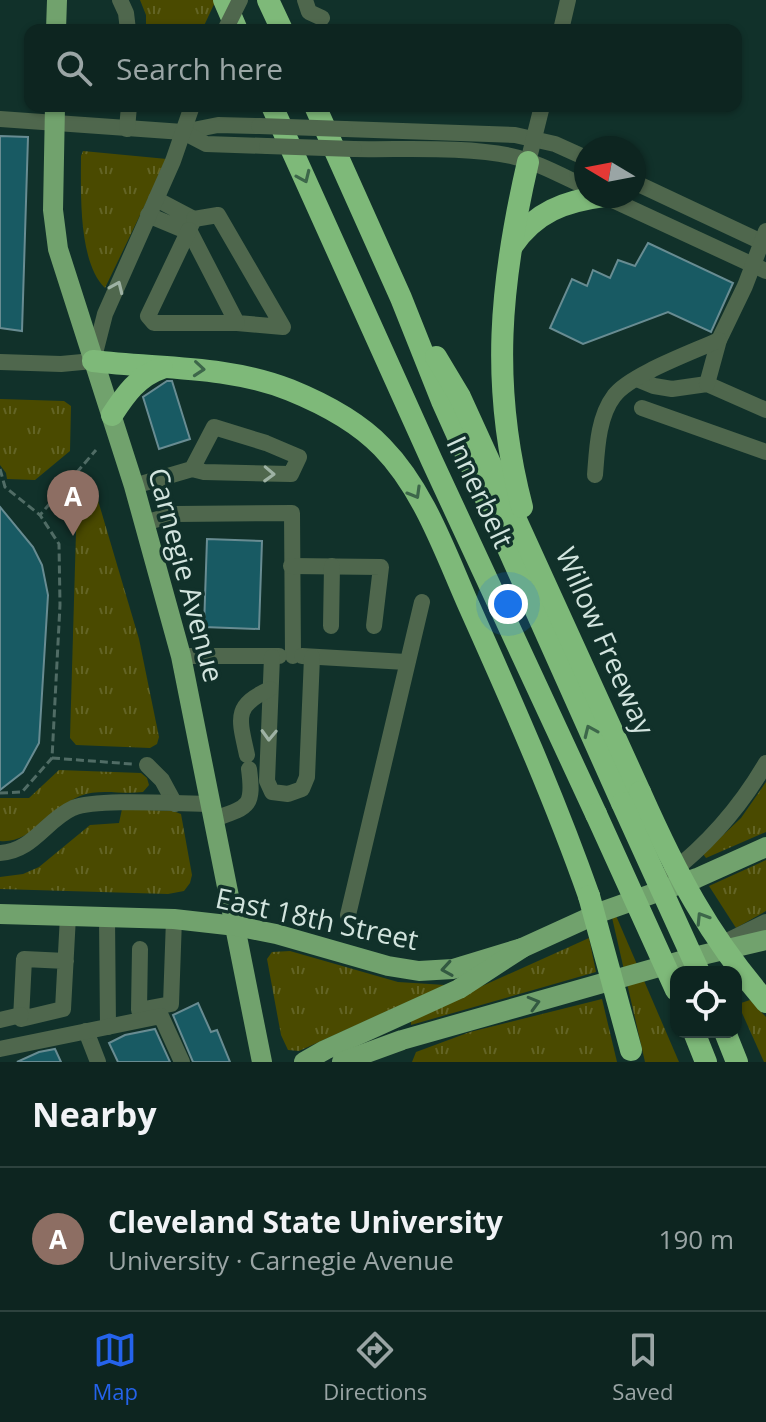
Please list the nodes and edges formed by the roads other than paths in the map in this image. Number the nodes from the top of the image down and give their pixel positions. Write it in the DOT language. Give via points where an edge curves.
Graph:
graph roads {
  1 [pos="57,0"];
  2 [pos="120,0"];
  3 [pos="224,0"];
  4 [pos="240,0"];
  5 [pos="268,0"];
  6 [pos="305,0"];
  7 [pos="568,0"];
  8 [pos="322,18"];
  9 [pos="56,24"];
  10 [pos="127,24"];
  11 [pos="228,24"];
  12 [pos="234,24"];
  13 [pos="279,24"];
  14 [pos="562,24"];
  15 [pos="128,112"];
  16 [pos="190,112"];
  17 [pos="275,112"];
  18 [pos="318,112"];
  19 [pos="540,112"];
  20 [pos="55,114"];
  21 [pos="0,119"];
  22 [pos="127,129"];
  23 [pos="183,132"];
  24 [pos="534,138"];
  25 [pos="574,153"];
  26 [pos="528,162"];
  27 [pos="574,182"];
  28 [pos="646,187"];
  29 [pos="156,199"];
  30 [pos="574,201"];
  31 [pos="630,208"];
  32 [pos="148,215"];
  33 [pos="191,225"];
  34 [pos="764,238"];
  35 [pos="509,250"];
  36 [pos="760,268"];
  37 [pos="401,298"];
  38 [pos="237,323"];
  39 [pos="719,340"];
  40 [pos="93,361"];
  41 [pos="0,362"];
  42 [pos="167,367"];
  43 [pos="632,380"];
  44 [pos="707,384"];
  45 [pos="642,408"];
  46 [pos="766,410"];
  47 [pos="112,415"];
  48 [pos="766,452"];
  49 [pos="432,461"];
  50 [pos="192,469"];
  51 [pos="595,475"];
  52 [pos="134,486"];
  53 [pos="144,523"];
  54 [pos="291,566"];
  55 [pos="332,566"];
  56 [pos="544,577"];
  57 [pos="422,602"];
  58 [pos="331,626"];
  59 [pos="374,626"];
  60 [pos="181,656"];
  61 [pos="293,656"];
  62 [pos="272,657"];
  63 [pos="312,657"];
  64 [pos="406,662"];
  65 [pos="270,689"];
  66 [pos="766,763"];
  67 [pos="147,765"];
  68 [pos="631,798"];
  69 [pos="175,804"];
  70 [pos="213,811"];
  71 [pos="569,827"];
  72 [pos="766,847"];
  73 [pos="0,853"];
  74 [pos="595,904"];
  75 [pos="0,914"];
  76 [pos="348,915"];
  77 [pos="68,916"];
  78 [pos="107,917"];
  79 [pos="174,919"];
  80 [pos="766,922"];
  81 [pos="236,926"];
  82 [pos="766,940"];
  83 [pos="522,948"];
  84 [pos="140,949"];
  85 [pos="66,961"];
  86 [pos="698,964"];
  87 [pos="670,977"];
  88 [pos="766,1002"];
  89 [pos="21,1015"];
  90 [pos="138,1015"];
  91 [pos="0,1020"];
  92 [pos="108,1027"];
  93 [pos="86,1031"];
  94 [pos="696,1038"];
  95 [pos="727,1038"];
  96 [pos="0,1049"];
  97 [pos="632,1056"];
  98 [pos="98,1062"];
  99 [pos="182,1062"];
  100 [pos="262,1062"];
  101 [pos="304,1062"];
  102 [pos="342,1062"];
  103 [pos="706,1062"];
  104 [pos="737,1062"];
  1 -- 9 [label="main road"];
  2 -- 10 [label="street"];
  3 -- 12 [label="highway"];
  4 -- 11 [label="street, bridge"];
  5 -- 13 [label="highway"];
  6 -- 8 [label="street" via="309,12"];
  7 -- 14 [label="street"];
  15 -- 22 [label="street"];
  16 -- 23 [label="street"];
  17 -- 49 [label="highway, Innerbelt, one-way"];
  18 -- 37 [label="highway, Innerbelt"];
  19 -- 24 [label="street"];
  20 -- 21 [label="street"];
  20 -- 22 [label="street"];
  20 -- 40 [label="main road, Carnegie Avenue" via="56,239"];
  22 -- 23 [label="street"];
  23 -- 24 [label="street, bridge" via="218,125"];
  23 -- 26 [label="street, bridge" via="206,144 478,152"];
  23 -- 29 [label="street"];
  24 -- 25 [label="street"];
  24 -- 26 [label="street"];
  26 -- 27 [label="street"];
  26 -- 35 [label="highway"];
  28 -- 34 [label="street"];
  29 -- 32 [label="street"];
  29 -- 33 [label="street"];
  30 -- 35 [label="highway" via="543,213"];
  31 -- 36 [label="street"];
  32 -- 33 [label="street"];
  40 -- 32 [label="street, one-way" via="105,314"];
  33 -- 38 [label="street"];
  33 -- 38 [label="street" via="148,316 154,323"];
  33 -- 38 [label="street" via="218,215 283,327"];
  34 -- 36 [label="street"];
  35 -- 56 [label="highway" via="502,316 504,402 517,487"];
  36 -- 39 [label="street"];
  37 -- 56 [label="highway, Willow Freeway" via="460,397"];
  68 -- 37 [label="highway, Innerbelt, one-way" via="442,401"];
  39 -- 43 [label="street"];
  39 -- 44 [label="street"];
  40 -- 41 [label="street"];
  40 -- 42 [label="highway"];
  40 -- 47 [label="main road, Carnegie Avenue"];
  42 -- 47 [label="highway" via="133,385"];
  42 -- 71 [label="highway, one-way" via="220,371 288,389 351,422 383,447 437,535"];
  43 -- 44 [label="street" via="672,389"];
  43 -- 51 [label="street" via="613,397 604,416"];
  44 -- 46 [label="street"];
  45 -- 48 [label="street"];
  47 -- 52 [label="main road, Carnegie Avenue"];
  49 -- 71 [label="highway" via="467,571 543,741"];
  49 -- 87 [label="highway, Innerbelt, bridge"];
  50 -- 50 [label="street, one-way" via="291,474 299,457 214,427"];
  50 -- 52 [label="street"];
  52 -- 53 [label="main road, Carnegie Avenue"];
  53 -- 54 [label="street" via="176,514 292,513"];
  53 -- 60 [label="main road, Carnegie Avenue"];
  54 -- 55 [label="street"];
  54 -- 61 [label="street"];
  55 -- 58 [label="street"];
  55 -- 59 [label="street" via="381,567"];
  56 -- 68 [label="highway, Willow Freeway"];
  57 -- 64 [label="street"];
  60 -- 62 [label="street"];
  60 -- 70 [label="main road, Carnegie Avenue"];
  61 -- 62 [label="street"];
  61 -- 63 [label="street"];
  62 -- 65 [label="street"];
  63 -- 64 [label="street"];
  65 -- 63 [label="street, one-way" via="267,781 272,792 299,793 307,777"];
  64 -- 76 [label="street"];
  65 -- 70 [label="street" via="243,708 249,803"];
  66 -- 74 [label="street" via="749,793 688,859 660,881"];
  67 -- 69 [label="street"];
  68 -- 86 [label="highway, Innerbelt, bridge"];
  88 -- 68 [label="highway, Willow Freeway, one-way, bridge" via="695,907"];
  69 -- 70 [label="street"];
  69 -- 73 [label="street" via="92,803 73,808 23,847"];
  70 -- 81 [label="main road, Carnegie Avenue"];
  71 -- 74 [label="highway"];
  72 -- 74 [label="main road" via="697,878"];
  74 -- 83 [label="main road"];
  74 -- 97 [label="highway, bridge"];
  75 -- 77 [label="main road, East 18th Street"];
  77 -- 78 [label="main road, East 18th Street"];
  77 -- 85 [label="street"];
  78 -- 79 [label="main road, East 18th Street"];
  78 -- 92 [label="street"];
  79 -- 81 [label="main road, East 18th Street"];
  79 -- 90 [label="street" via="171,1004"];
  80 -- 86 [label="street"];
  83 -- 81 [label="main road, East 18th Street, one-way" via="453,969 419,971"];
  81 -- 100 [label="main road, Carnegie Avenue"];
  82 -- 86 [label="main road"];
  83 -- 101 [label="main road" via="459,989"];
  84 -- 90 [label="street"];
  85 -- 89 [label="street" via="63,1009"];
  85 -- 89 [label="street" via="24,959"];
  102 -- 86 [label="main road, one-way" via="402,1040"];
  89 -- 91 [label="street"];
  90 -- 92 [label="street"];
  90 -- 99 [label="street" via="161,1016"];
  92 -- 93 [label="street"];
  93 -- 96 [label="street"];
  93 -- 98 [label="street"];
  94 -- 103 [label="highway"];
  95 -- 104 [label="highway"];
}
